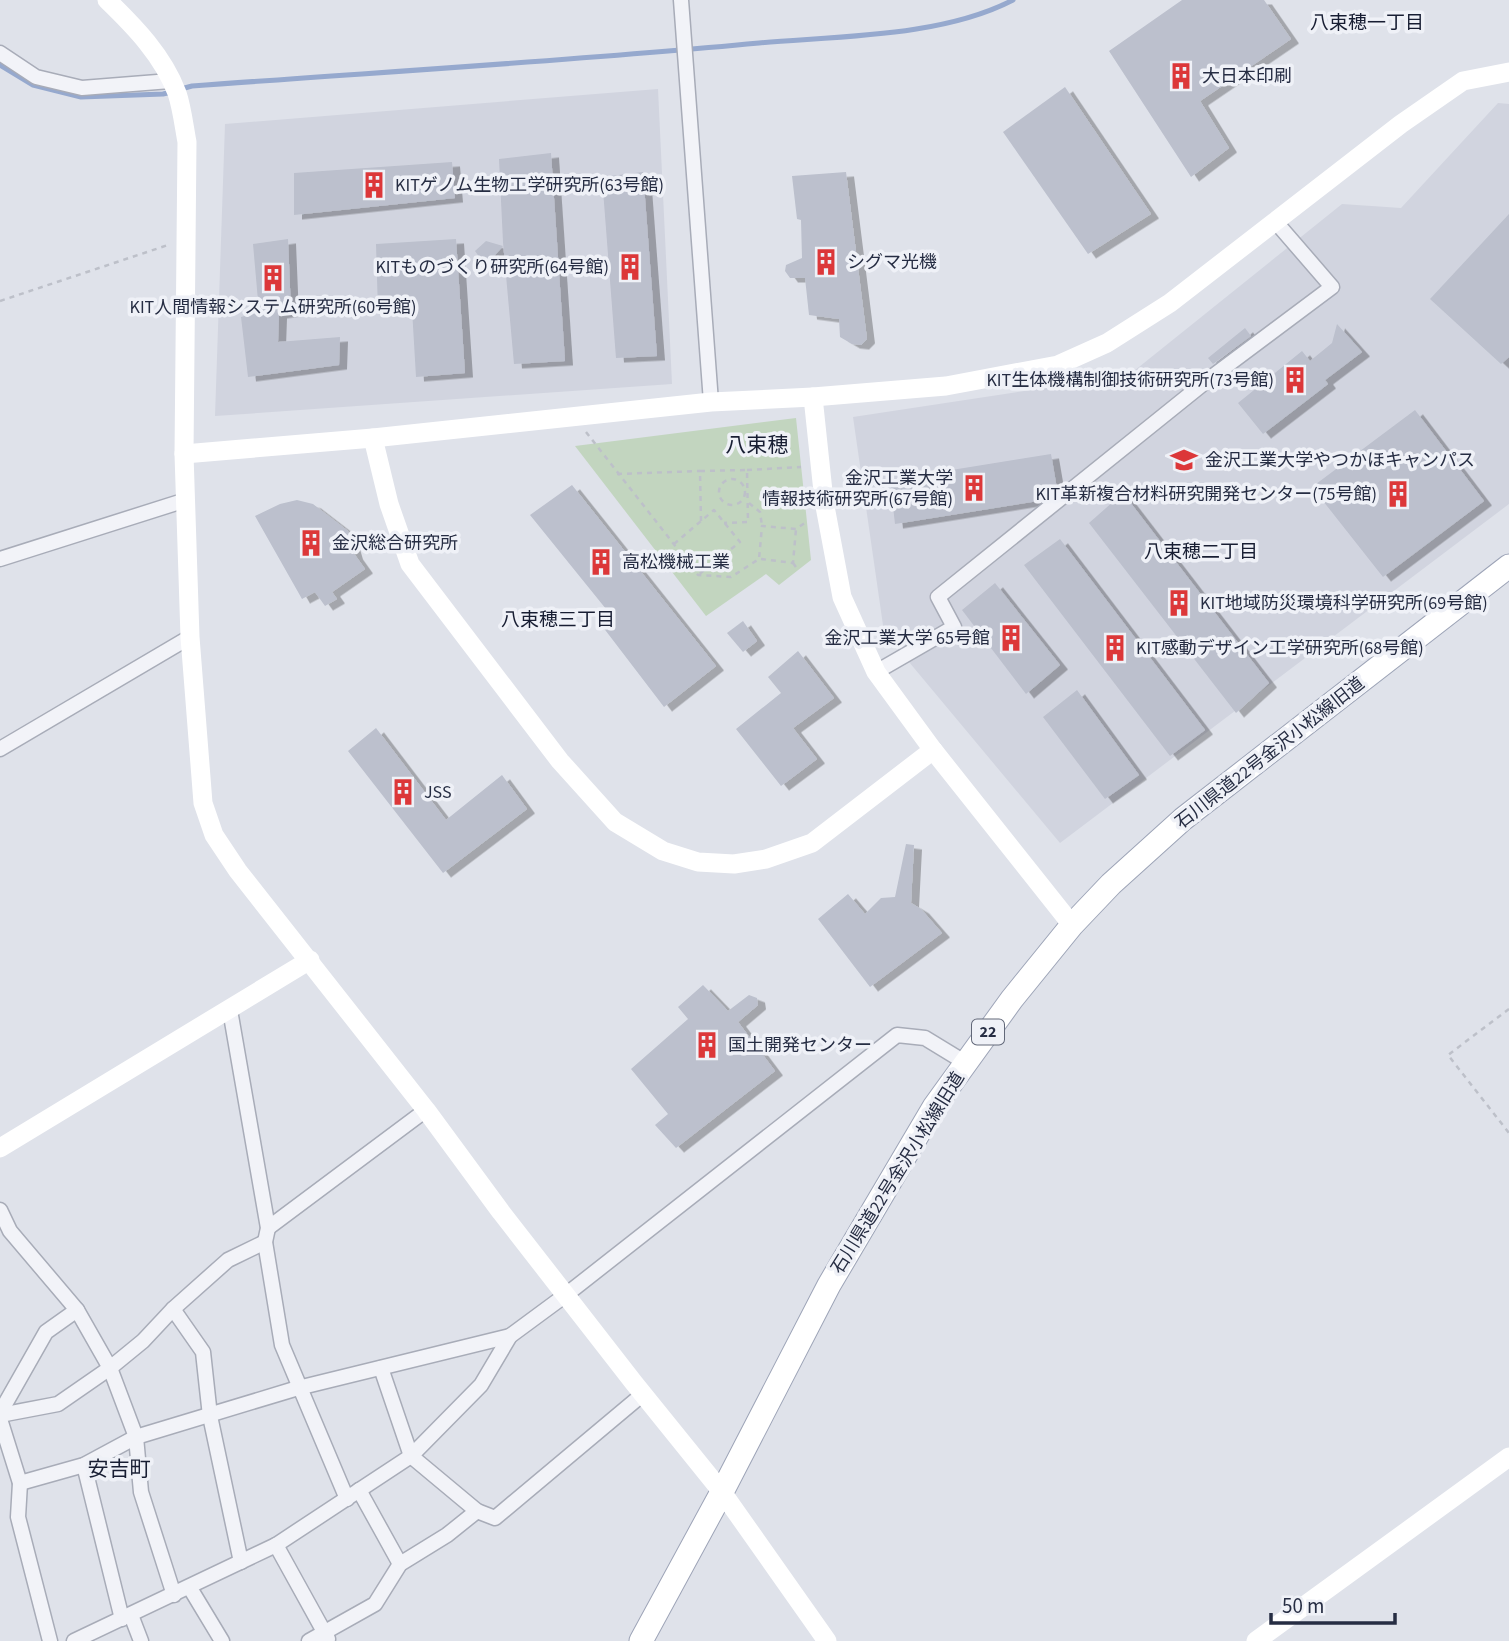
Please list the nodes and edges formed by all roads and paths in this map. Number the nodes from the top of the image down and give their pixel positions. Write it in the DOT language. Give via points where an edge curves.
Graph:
graph roads {
  1 [pos="107,0"];
  2 [pos="681,0"];
  3 [pos="0,53"];
  4 [pos="1509,72"];
  5 [pos="172,84"];
  6 [pos="1275,221"];
  7 [pos="188,239"];
  8 [pos="0,301"];
  9 [pos="813,397"];
  10 [pos="710,402"];
  11 [pos="578,416"];
  12 [pos="373,438"];
  13 [pos="184,454"];
  14 [pos="801,467"];
  15 [pos="747,470"];
  16 [pos="700,471"];
  17 [pos="617,474"];
  18 [pos="743,485"];
  19 [pos="186,500"];
  20 [pos="748,502"];
  21 [pos="701,521"];
  22 [pos="724,523"];
  23 [pos="806,523"];
  24 [pos="762,526"];
  25 [pos="796,529"];
  26 [pos="673,544"];
  27 [pos="0,559"];
  28 [pos="760,559"];
  29 [pos="793,563"];
  30 [pos="1509,566"];
  31 [pos="798,570"];
  32 [pos="698,575"];
  33 [pos="190,637"];
  34 [pos="876,672"];
  35 [pos="0,749"];
  36 [pos="933,750"];
  37 [pos="1072,925"];
  38 [pos="310,960"];
  39 [pos="1509,1009"];
  40 [pos="230,1010"];
  41 [pos="966,1063"];
  42 [pos="426,1110"];
  43 [pos="1509,1133"];
  44 [pos="0,1148"];
  45 [pos="0,1210"];
  46 [pos="10,1231"];
  47 [pos="267,1235"];
  48 [pos="0,1243"];
  49 [pos="567,1294"];
  50 [pos="173,1309"];
  51 [pos="77,1310"];
  52 [pos="510,1336"];
  53 [pos="110,1368"];
  54 [pos="382,1368"];
  55 [pos="299,1388"];
  56 [pos="643,1394"];
  57 [pos="0,1416"];
  58 [pos="210,1416"];
  59 [pos="136,1437"];
  60 [pos="411,1456"];
  61 [pos="1509,1457"];
  62 [pos="83,1465"];
  63 [pos="20,1483"];
  64 [pos="359,1490"];
  65 [pos="722,1492"];
  66 [pos="346,1499"];
  67 [pos="477,1511"];
  68 [pos="276,1545"];
  69 [pos="241,1562"];
  70 [pos="400,1564"];
  71 [pos="190,1588"];
  72 [pos="174,1595"];
  73 [pos="126,1617"];
  74 [pos="327,1637"];
  75 [pos="50,1641"];
  76 [pos="74,1641"];
  77 [pos="141,1641"];
  78 [pos="222,1641"];
  79 [pos="309,1641"];
  80 [pos="641,1641"];
  81 [pos="827,1641"];
  82 [pos="1256,1641"];
  1 -- 5 [label="street" via="138,31"];
  2 -- 10 [label="street"];
  3 -- 5 [label="street" via="36,76 82,88"];
  4 -- 6 [label="street" via="1463,81"];
  5 -- 7 [label="street" via="187,142"];
  6 -- 9 [label="street" via="1170,303 1107,343 1058,365 946,386"];
  6 -- 34 [label="street" via="1332,287 1209,379 937,597 954,627"];
  7 -- 8 [label="path"];
  7 -- 13 [label="street"];
  9 -- 10 [label="street"];
  9 -- 34 [label="street" via="824,501 842,597"];
  10 -- 11 [label="street"];
  11 -- 12 [label="street"];
  11 -- 17 [label="path"];
  12 -- 13 [label="street"];
  12 -- 36 [label="street" via="410,564 560,761 615,822 663,851 698,862 734,864 766,859 812,842"];
  13 -- 19 [label="street"];
  14 -- 15 [label="path"];
  15 -- 16 [label="path"];
  15 -- 20 [label="path"];
  16 -- 17 [label="path"];
  16 -- 21 [label="path"];
  17 -- 26 [label="path"];
  18 -- 18 [label="path" via="745,493 738,503 723,501 719,489 724,482 732,479"];
  19 -- 27 [label="street"];
  19 -- 33 [label="street"];
  20 -- 22 [label="path" via="748,522"];
  20 -- 24 [label="path" via="760,512"];
  21 -- 22 [label="path" via="714,510"];
  21 -- 26 [label="path"];
  22 -- 32 [label="path" via="740,542"];
  23 -- 25 [label="path"];
  24 -- 25 [label="path"];
  24 -- 28 [label="path"];
  25 -- 29 [label="path"];
  26 -- 32 [label="path"];
  28 -- 29 [label="path"];
  28 -- 32 [label="path" via="731,578"];
  29 -- 31 [label="path"];
  30 -- 37 [label="main road, 石川県道22号金沢小松線旧道 / 22" via="1183,819"];
  33 -- 35 [label="street"];
  33 -- 38 [label="street" via="203,803 214,835 238,872"];
  34 -- 36 [label="street"];
  36 -- 37 [label="street"];
  37 -- 41 [label="main road, 石川県道22号金沢小松線旧道 / 22"];
  38 -- 40 [label="street"];
  38 -- 42 [label="street"];
  39 -- 43 [label="path" via="1448,1055"];
  40 -- 44 [label="street"];
  40 -- 47 [label="street"];
  41 -- 49 [label="street" via="925,1038 897,1035"];
  41 -- 65 [label="main road, 石川県道22号金沢小松線旧道 / 22" via="934,1107 829,1285"];
  42 -- 47 [label="street"];
  42 -- 49 [label="street"];
  45 -- 46 [label="street"];
  46 -- 48 [label="street"];
  46 -- 51 [label="street"];
  47 -- 50 [label="street" via="228,1260"];
  47 -- 55 [label="street" via="282,1345"];
  49 -- 52 [label="street"];
  49 -- 56 [label="street"];
  50 -- 53 [label="street"];
  50 -- 58 [label="street" via="203,1352"];
  51 -- 53 [label="street"];
  51 -- 57 [label="street" via="46,1332"];
  52 -- 54 [label="street"];
  52 -- 60 [label="street" via="481,1385"];
  53 -- 57 [label="street" via="58,1404"];
  53 -- 59 [label="street"];
  54 -- 55 [label="street"];
  54 -- 60 [label="street"];
  55 -- 58 [label="street"];
  55 -- 66 [label="street"];
  56 -- 65 [label="street"];
  56 -- 67 [label="street" via="495,1518"];
  57 -- 63 [label="street"];
  58 -- 59 [label="street"];
  58 -- 69 [label="street"];
  59 -- 62 [label="street"];
  59 -- 72 [label="street" via="141,1492"];
  60 -- 64 [label="street"];
  60 -- 67 [label="street"];
  61 -- 82 [label="street"];
  62 -- 63 [label="street"];
  62 -- 73 [label="street"];
  63 -- 75 [label="street" via="18,1517"];
  64 -- 66 [label="street"];
  64 -- 70 [label="street"];
  65 -- 80 [label="main road, 石川県道22号金沢小松線旧道 / 22"];
  65 -- 81 [label="street"];
  66 -- 68 [label="street"];
  67 -- 70 [label="street"];
  68 -- 69 [label="street"];
  68 -- 74 [label="street"];
  69 -- 71 [label="street"];
  70 -- 74 [label="street" via="375,1604"];
  71 -- 72 [label="street"];
  71 -- 78 [label="street"];
  72 -- 73 [label="street"];
  73 -- 76 [label="street"];
  73 -- 77 [label="street"];
  74 -- 79 [label="street"];
}
